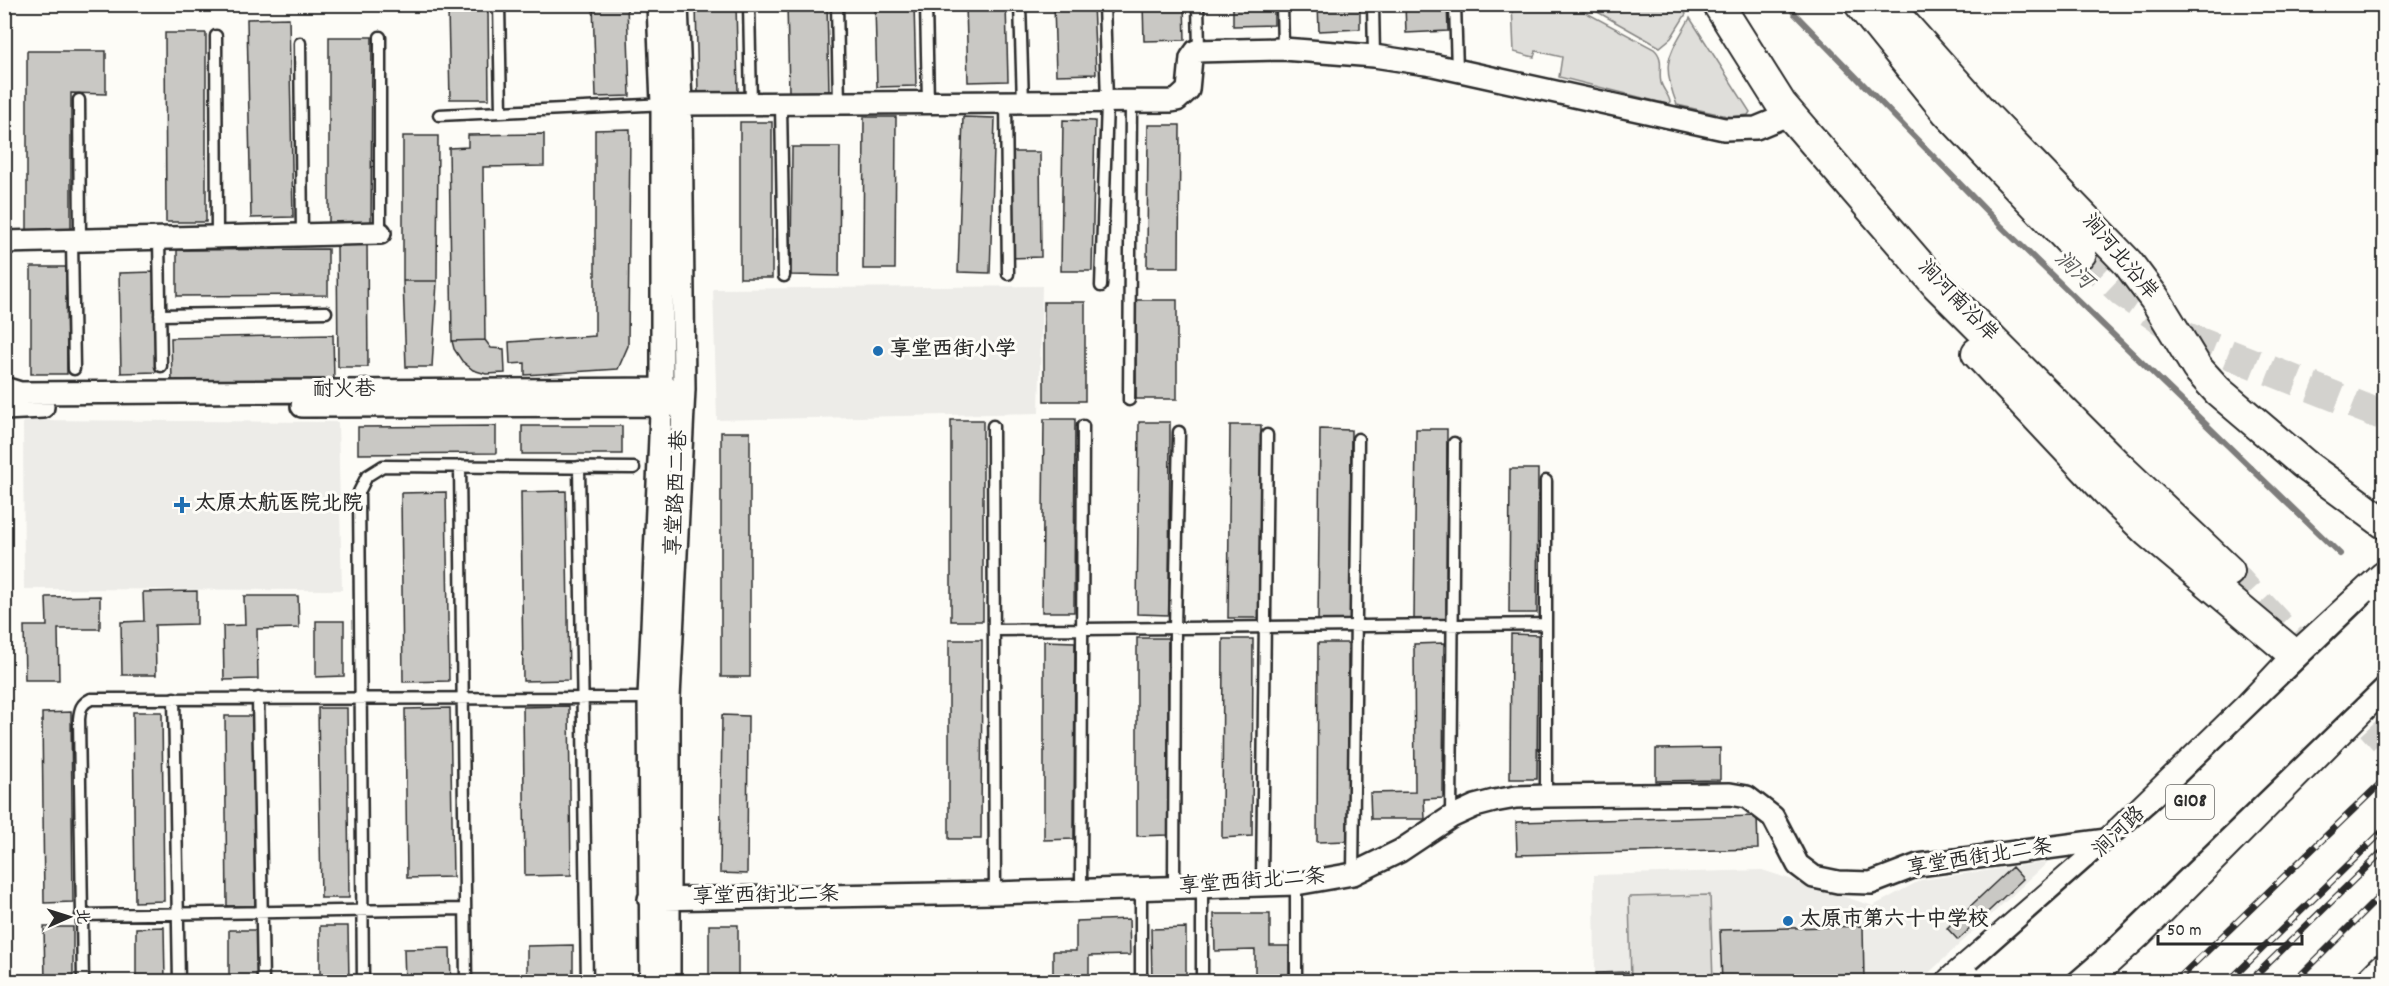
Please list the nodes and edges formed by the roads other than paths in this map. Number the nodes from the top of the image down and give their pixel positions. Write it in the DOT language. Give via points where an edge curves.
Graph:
graph roads {
  1 [pos="499,4"];
  2 [pos="658,4"];
  3 [pos="678,4"];
  4 [pos="749,4"];
  5 [pos="837,4"];
  6 [pos="926,4"];
  7 [pos="1020,4"];
  8 [pos="1104,4"];
  9 [pos="1198,4"];
  10 [pos="1282,4"];
  11 [pos="1373,4"];
  12 [pos="1455,4"];
  13 [pos="1718,4"];
  14 [pos="1860,4"];
  15 [pos="1886,4"];
  16 [pos="216,36"];
  17 [pos="380,37"];
  18 [pos="300,43"];
  19 [pos="1283,49"];
  20 [pos="1199,50"];
  21 [pos="1374,56"];
  22 [pos="1457,70"];
  23 [pos="79,100"];
  24 [pos="1107,102"];
  25 [pos="1131,102"];
  26 [pos="928,103"];
  27 [pos="1015,103"];
  28 [pos="671,104"];
  29 [pos="839,104"];
  30 [pos="752,105"];
  31 [pos="781,105"];
  32 [pos="501,112"];
  33 [pos="1790,114"];
  34 [pos="439,115"];
  35 [pos="1857,192"];
  36 [pos="380,233"];
  37 [pos="302,235"];
  38 [pos="217,237"];
  39 [pos="159,238"];
  40 [pos="76,240"];
  41 [pos="4,242"];
  42 [pos="2081,253"];
  43 [pos="1008,274"];
  44 [pos="784,276"];
  45 [pos="1101,286"];
  46 [pos="326,312"];
  47 [pos="160,315"];
  48 [pos="161,366"];
  49 [pos="74,369"];
  50 [pos="4,388"];
  51 [pos="662,397"];
  52 [pos="683,397"];
  53 [pos="1129,400"];
  54 [pos="4,409"];
  55 [pos="993,426"];
  56 [pos="1083,426"];
  57 [pos="1179,432"];
  58 [pos="1267,435"];
  59 [pos="1358,439"];
  60 [pos="1454,443"];
  61 [pos="460,466"];
  62 [pos="579,467"];
  63 [pos="634,468"];
  64 [pos="1546,482"];
  65 [pos="2385,523"];
  66 [pos="2229,571"];
  67 [pos="2381,598"];
  68 [pos="1545,624"];
  69 [pos="1453,625"];
  70 [pos="1356,626"];
  71 [pos="1264,627"];
  72 [pos="1081,629"];
  73 [pos="1175,629"];
  74 [pos="994,630"];
  75 [pos="2385,648"];
  76 [pos="2297,657"];
  77 [pos="2381,694"];
  78 [pos="174,698"];
  79 [pos="258,698"];
  80 [pos="361,698"];
  81 [pos="463,698"];
  82 [pos="582,698"];
  83 [pos="659,698"];
  84 [pos="2249,708"];
  85 [pos="2306,762"];
  86 [pos="1545,796"];
  87 [pos="1451,817"];
  88 [pos="2114,839"];
  89 [pos="1353,874"];
  90 [pos="1296,884"];
  91 [pos="1262,885"];
  92 [pos="1202,887"];
  93 [pos="1174,888"];
  94 [pos="1141,889"];
  95 [pos="1081,891"];
  96 [pos="995,893"];
  97 [pos="659,899"];
  98 [pos="465,909"];
  99 [pos="363,912"];
  100 [pos="262,913"];
  101 [pos="178,914"];
  102 [pos="81,915"];
  103 [pos="2385,969"];
  104 [pos="83,981"];
  105 [pos="179,981"];
  106 [pos="263,981"];
  107 [pos="363,981"];
  108 [pos="465,981"];
  109 [pos="587,981"];
  110 [pos="651,981"];
  111 [pos="669,981"];
  112 [pos="1141,981"];
  113 [pos="1202,981"];
  114 [pos="1296,981"];
  115 [pos="1952,981"];
  116 [pos="1988,981"];
  117 [pos="2033,981"];
  118 [pos="2083,981"];
  119 [pos="2371,981"];
  1 -- 32 [label="lane"];
  2 -- 28 [label="street, 享堂路西二巷"];
  3 -- 28 [label="street, 享堂路西二巷"];
  4 -- 30 [label="lane"];
  5 -- 29 [label="lane"];
  6 -- 26 [label="lane"];
  7 -- 27 [label="lane"];
  8 -- 24 [label="lane"];
  9 -- 20 [label="lane"];
  10 -- 19 [label="lane"];
  11 -- 21 [label="lane"];
  12 -- 22 [label="lane"];
  13 -- 33 [label="street, 涧河南沿岸"];
  14 -- 42 [label="street, 涧河北沿岸" via="1947,112"];
  15 -- 65 [label="street, 涧河北沿岸" via="1982,112 2128,263 2197,369 2218,392 2304,464"];
  16 -- 38 [label="lane"];
  17 -- 36 [label="lane"];
  18 -- 37 [label="lane"];
  19 -- 20 [label="street"];
  19 -- 21 [label="street"];
  20 -- 25 [label="street" via="1192,55 1190,82 1183,96 1171,101"];
  21 -- 22 [label="street"];
  22 -- 33 [label="street" via="1724,129 1756,129"];
  23 -- 40 [label="lane"];
  24 -- 25 [label="street"];
  24 -- 27 [label="street"];
  24 -- 45 [label="lane"];
  25 -- 53 [label="lane"];
  26 -- 27 [label="street"];
  26 -- 29 [label="street"];
  27 -- 43 [label="lane"];
  28 -- 30 [label="street"];
  28 -- 32 [label="lane"];
  28 -- 51 [label="street, 享堂路西二巷"];
  28 -- 52 [label="street, 享堂路西二巷"];
  29 -- 31 [label="street"];
  30 -- 31 [label="street"];
  31 -- 44 [label="lane"];
  32 -- 34 [label="lane"];
  33 -- 35 [label="street, 涧河南沿岸"];
  35 -- 66 [label="street, 涧河南沿岸" via="1937,285"];
  35 -- 76 [label="street" via="1938,311 2117,502"];
  36 -- 37 [label="street"];
  37 -- 38 [label="street"];
  38 -- 39 [label="street"];
  39 -- 40 [label="street"];
  39 -- 47 [label="lane"];
  40 -- 41 [label="street"];
  40 -- 49 [label="lane"];
  46 -- 47 [label="lane"];
  47 -- 48 [label="lane"];
  50 -- 51 [label="street, 耐火巷" via="20,393"];
  51 -- 52 [label="street, 耐火巷"];
  51 -- 54 [label="street, 耐火巷"];
  51 -- 83 [label="street, 享堂路西二巷"];
  52 -- 83 [label="street, 享堂路西二巷"];
  55 -- 74 [label="lane"];
  56 -- 72 [label="lane"];
  57 -- 73 [label="lane"];
  58 -- 71 [label="lane"];
  59 -- 70 [label="lane"];
  60 -- 69 [label="lane"];
  61 -- 62 [label="lane"];
  61 -- 80 [label="lane" via="383,466 367,476 359,492"];
  61 -- 81 [label="lane"];
  62 -- 63 [label="lane"];
  62 -- 82 [label="lane"];
  64 -- 68 [label="lane"];
  67 -- 76 [label="street, 涧河路"];
  67 -- 116 [label="main road, 涧河路 / G108, bridge" via="2172,819"];
  68 -- 69 [label="lane"];
  68 -- 86 [label="lane"];
  69 -- 70 [label="lane"];
  69 -- 87 [label="lane"];
  70 -- 71 [label="lane"];
  70 -- 89 [label="lane"];
  71 -- 73 [label="lane"];
  71 -- 91 [label="lane"];
  72 -- 73 [label="lane"];
  72 -- 74 [label="lane"];
  72 -- 95 [label="lane"];
  73 -- 93 [label="lane"];
  74 -- 96 [label="lane"];
  75 -- 117 [label="main road, G108, bridge" via="2093,930"];
  76 -- 84 [label="street, 涧河路"];
  77 -- 85 [label="street"];
  78 -- 79 [label="lane"];
  78 -- 101 [label="lane"];
  78 -- 102 [label="lane" via="91,699 80,709"];
  79 -- 80 [label="lane"];
  79 -- 100 [label="lane"];
  80 -- 81 [label="lane"];
  80 -- 99 [label="lane"];
  81 -- 82 [label="lane"];
  81 -- 98 [label="lane"];
  82 -- 83 [label="lane"];
  82 -- 109 [label="lane"];
  83 -- 97 [label="street, 享堂路西二巷"];
  84 -- 85 [label="street" via="2271,700 2295,708 2310,726 2311,750"];
  84 -- 88 [label="street, 涧河路"];
  85 -- 118 [label="street" via="2136,934"];
  86 -- 87 [label="street, 享堂西街北二条" via="1494,801"];
  86 -- 88 [label="street, 享堂西街北二条" via="1747,797 1773,817 1798,865 1814,877 1838,882 1871,883 1918,865"];
  87 -- 89 [label="street, 享堂西街北二条"];
  88 -- 115 [label="street, 涧河路"];
  89 -- 90 [label="street, 享堂西街北二条"];
  90 -- 91 [label="street, 享堂西街北二条"];
  90 -- 114 [label="lane"];
  91 -- 92 [label="street, 享堂西街北二条"];
  92 -- 93 [label="street, 享堂西街北二条"];
  92 -- 113 [label="lane"];
  93 -- 94 [label="street, 享堂西街北二条"];
  94 -- 95 [label="street, 享堂西街北二条"];
  94 -- 112 [label="lane"];
  95 -- 96 [label="street, 享堂西街北二条"];
  96 -- 97 [label="street, 享堂西街北二条"];
  97 -- 110 [label="street, 享堂路西二巷"];
  97 -- 111 [label="street, 享堂路西二巷"];
  98 -- 99 [label="lane"];
  98 -- 108 [label="lane"];
  99 -- 100 [label="lane"];
  99 -- 107 [label="lane"];
  100 -- 101 [label="lane"];
  100 -- 106 [label="lane"];
  101 -- 102 [label="lane"];
  101 -- 105 [label="lane"];
  102 -- 104 [label="lane"];
  103 -- 119 [label="street"];
}
